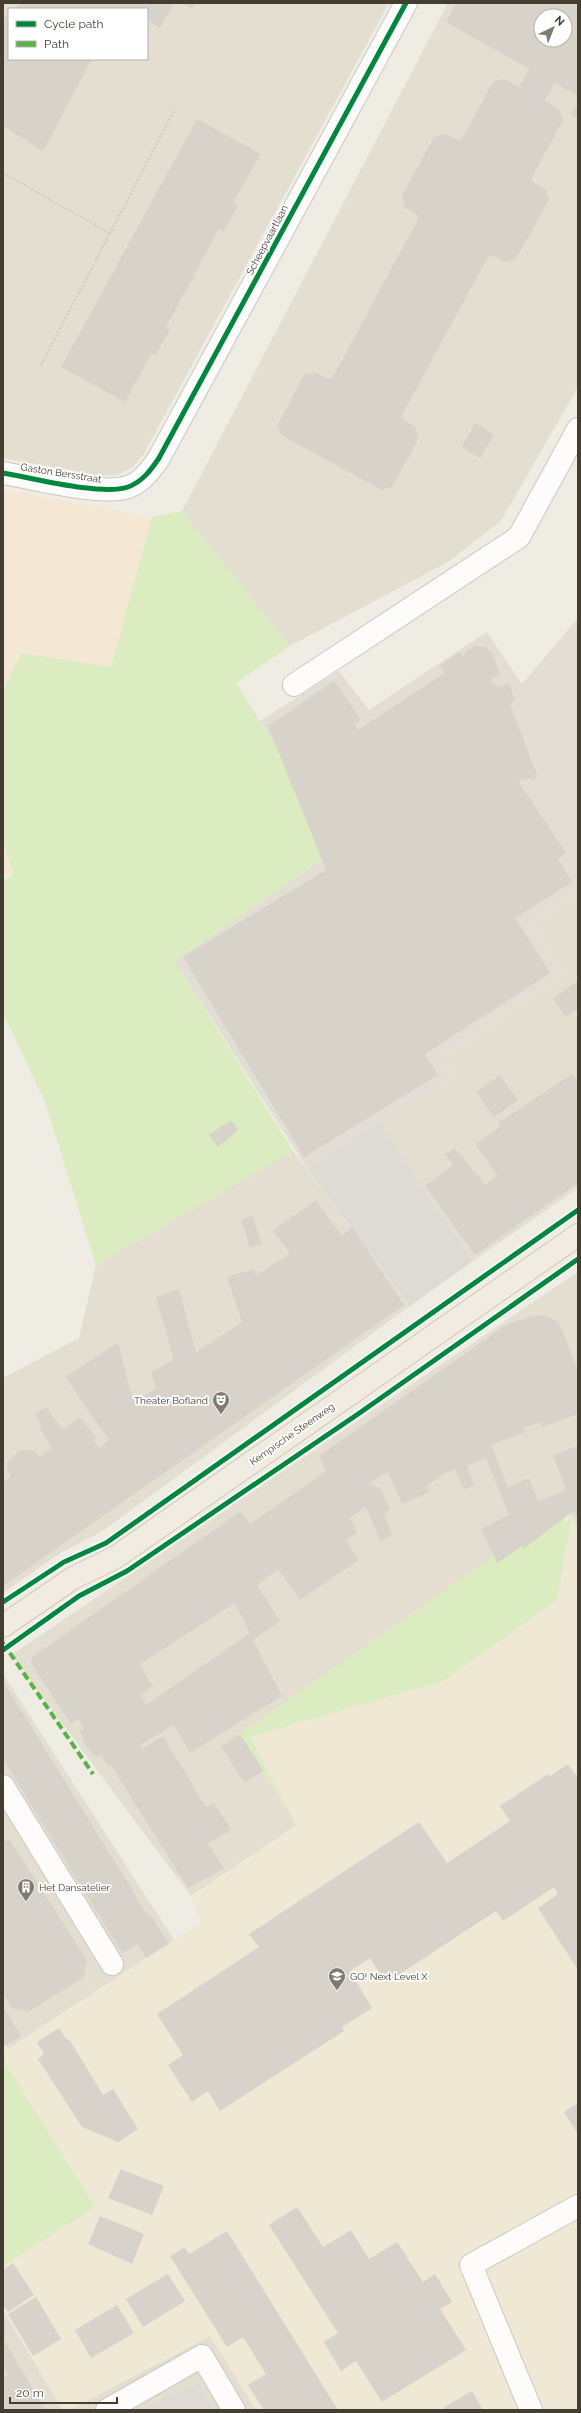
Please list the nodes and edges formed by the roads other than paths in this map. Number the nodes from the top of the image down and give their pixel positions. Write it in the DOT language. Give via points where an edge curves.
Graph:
graph roads {
  1 [pos="406,3"];
  2 [pos="578,429"];
  3 [pos="3,473"];
  4 [pos="138,482"];
  5 [pos="294,685"];
  6 [pos="578,1235"];
  7 [pos="3,1626"];
  8 [pos="3,1786"];
  9 [pos="112,1964"];
  10 [pos="578,2206"];
  11 [pos="107,2410"];
  12 [pos="234,2410"];
  13 [pos="530,2410"];
  1 -- 4 [label="street, Scheepvaartlaan" via="159,458"];
  2 -- 5 [label="street" via="518,537"];
  3 -- 4 [label="street, Gaston Bersstraat" via="96,489 128,487"];
  6 -- 7 [label="main road, Kempische Steenweg" via="116,1557 73,1578"];
  8 -- 9 [label="street"];
  10 -- 13 [label="street" via="471,2265"];
  11 -- 12 [label="street" via="202,2356"];
}
